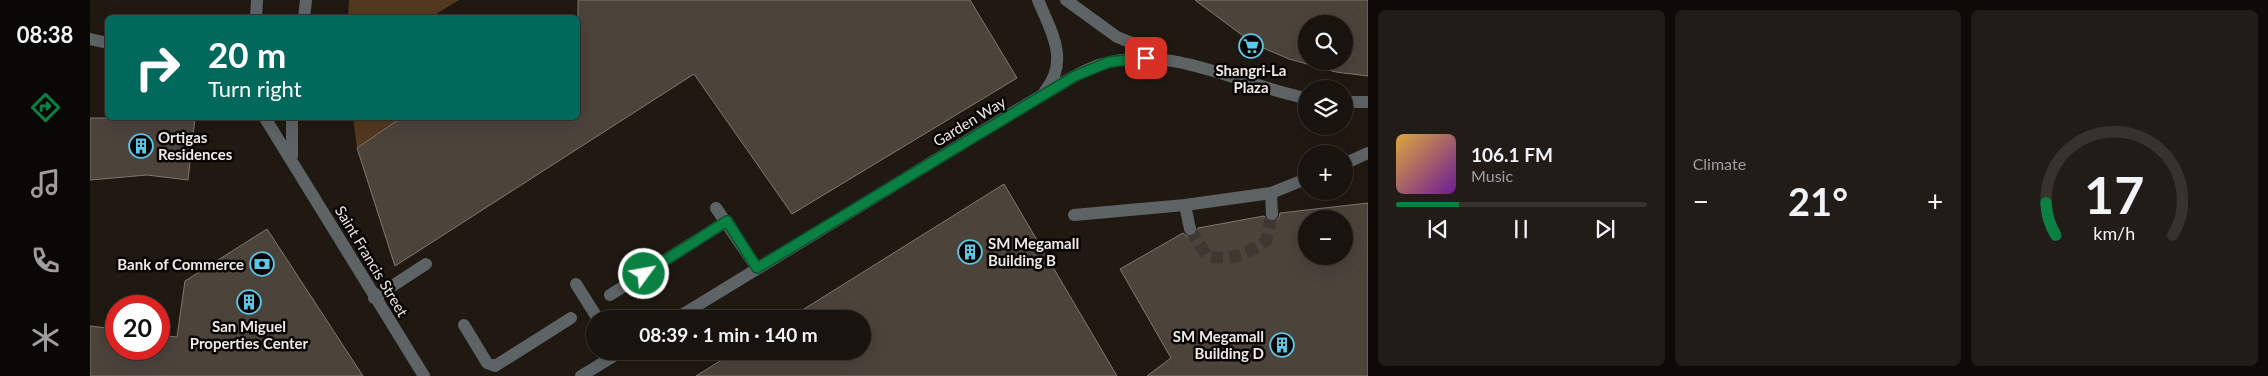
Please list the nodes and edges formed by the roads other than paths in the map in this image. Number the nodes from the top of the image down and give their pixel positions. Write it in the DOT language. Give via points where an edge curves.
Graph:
graph roads {
  1 [pos="258,0"];
  2 [pos="306,0"];
  3 [pos="1038,0"];
  4 [pos="1066,0"];
  5 [pos="256,15"];
  6 [pos="304,15"];
  7 [pos="90,40"];
  8 [pos="105,42"];
  9 [pos="1176,60"];
  10 [pos="1042,95"];
  11 [pos="1298,96"];
  12 [pos="1353,102"];
  13 [pos="1368,102"];
  14 [pos="266,120"];
  15 [pos="292,120"];
  16 [pos="1368,153"];
  17 [pos="1353,160"];
  18 [pos="293,163"];
  19 [pos="1298,182"];
  20 [pos="1271,193"];
  21 [pos="1185,205"];
  22 [pos="716,208"];
  23 [pos="1272,214"];
  24 [pos="1074,215"];
  25 [pos="727,221"];
  26 [pos="1190,229"];
  27 [pos="426,264"];
  28 [pos="757,268"];
  29 [pos="576,284"];
  30 [pos="610,295"];
  31 [pos="374,298"];
  32 [pos="592,310"];
  33 [pos="689,310"];
  34 [pos="571,318"];
  35 [pos="464,325"];
  36 [pos="607,360"];
  37 [pos="424,376"];
  38 [pos="581,376"];
  1 -- 5 [label="street"];
  2 -- 6 [label="street"];
  3 -- 10 [label="street" via="1058,49 1059,62 1052,83"];
  4 -- 9 [label="street" via="1117,37"];
  7 -- 8 [label="street"];
  9 -- 10 [label="street, Garden Way" via="1146,58 1109,62 1084,71"];
  9 -- 11 [label="street, Garden Way"];
  10 -- 28 [label="street, Garden Way"];
  12 -- 13 [label="street"];
  14 -- 18 [label="street, Saint Francis Street"];
  15 -- 18 [label="street, Saint Francis Street"];
  16 -- 17 [label="street"];
  18 -- 31 [label="street, Saint Francis Street"];
  19 -- 20 [label="street"];
  20 -- 21 [label="street"];
  20 -- 23 [label="street"];
  21 -- 24 [label="street"];
  21 -- 26 [label="street"];
  22 -- 25 [label="street"];
  25 -- 28 [label="street"];
  25 -- 30 [label="street"];
  27 -- 31 [label="street"];
  28 -- 33 [label="street, Garden Way"];
  29 -- 32 [label="street"];
  31 -- 37 [label="street, Saint Francis Street"];
  34 -- 35 [label="street" via="495,366 487,363"];
  36 -- 38 [label="street"];
}
